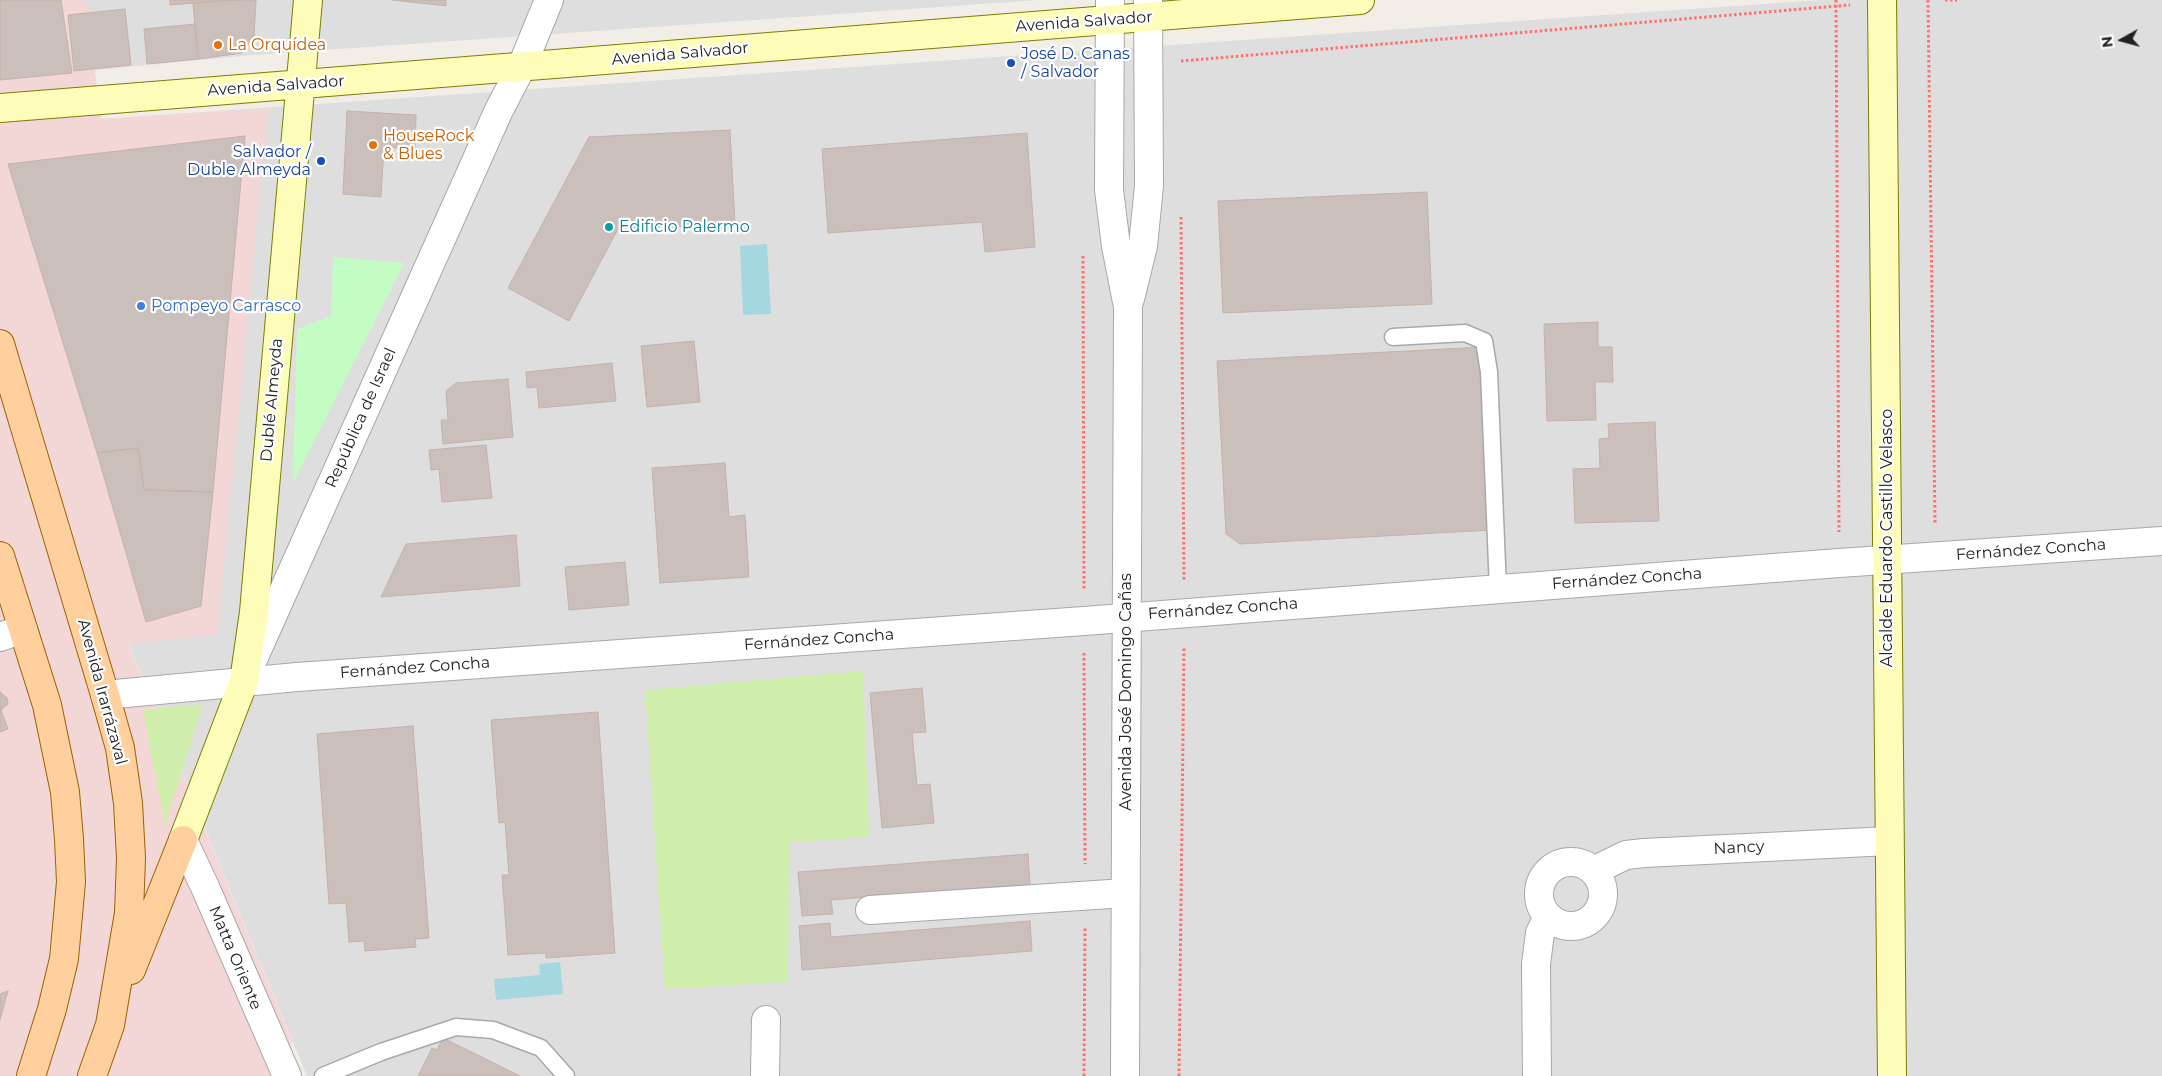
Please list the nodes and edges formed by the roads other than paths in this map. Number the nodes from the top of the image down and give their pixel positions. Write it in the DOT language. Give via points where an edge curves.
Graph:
graph roads {
  1 [pos="308,0"];
  2 [pos="549,0"];
  3 [pos="1360,0"];
  4 [pos="1882,0"];
  5 [pos="1148,8"];
  6 [pos="1110,10"];
  7 [pos="522,66"];
  8 [pos="300,84"];
  9 [pos="0,108"];
  10 [pos="1128,308"];
  11 [pos="1393,337"];
  12 [pos="0,344"];
  13 [pos="2162,541"];
  14 [pos="0,556"];
  15 [pos="1888,560"];
  16 [pos="1498,589"];
  17 [pos="1127,617"];
  18 [pos="12,633"];
  19 [pos="244,681"];
  20 [pos="105,695"];
  21 [pos="183,840"];
  22 [pos="1889,841"];
  23 [pos="1593,871"];
  24 [pos="1125,894"];
  25 [pos="870,910"];
  26 [pos="1548,917"];
  27 [pos="766,1020"];
  28 [pos="110,1025"];
  29 [pos="31,1076"];
  30 [pos="92,1076"];
  31 [pos="287,1076"];
  32 [pos="323,1076"];
  33 [pos="566,1076"];
  34 [pos="765,1076"];
  35 [pos="1125,1076"];
  36 [pos="1537,1076"];
  37 [pos="1892,1076"];
  1 -- 8 [label="main road, Dublé Almeyda"];
  2 -- 7 [label="street, República de Israel"];
  3 -- 5 [label="main road, Avenida Salvador"];
  4 -- 15 [label="main road, Alcalde Eduardo Castillo Velasco"];
  5 -- 6 [label="main road, Avenida Salvador"];
  5 -- 10 [label="street, Avenida José Domingo Cañas" via="1149,186 1143,246"];
  6 -- 7 [label="main road, Avenida Salvador"];
  6 -- 10 [label="street, Avenida José Domingo Cañas" via="1109,190"];
  7 -- 8 [label="main road, Avenida Salvador"];
  7 -- 19 [label="street, República de Israel"];
  8 -- 9 [label="main road, Avenida Salvador"];
  8 -- 19 [label="main road, Dublé Almeyda" via="255,603"];
  10 -- 17 [label="street, Avenida José Domingo Cañas"];
  11 -- 16 [label="lane" via="1465,333 1484,341 1489,372"];
  12 -- 20 [label="main road, Avenida Irarrázaval"];
  13 -- 15 [label="street, Fernández Concha"];
  14 -- 18 [label="main road"];
  15 -- 16 [label="street, Fernández Concha"];
  15 -- 22 [label="main road, Alcalde Eduardo Castillo Velasco"];
  16 -- 17 [label="street, Fernández Concha"];
  17 -- 19 [label="street, Fernández Concha"];
  17 -- 24 [label="street, Avenida José Domingo Cañas"];
  18 -- 29 [label="main road" via="47,705 65,792 71,882 64,959"];
  19 -- 20 [label="street, Fernández Concha"];
  19 -- 21 [label="main road, República de Israel"];
  20 -- 28 [label="main road, Avenida Irarrázaval" via="120,748 131,858 129,913"];
  21 -- 28 [label="main road"];
  21 -- 31 [label="street, Matta Oriente"];
  22 -- 23 [label="street, Nancy" via="1644,853 1626,855"];
  22 -- 37 [label="main road, Alcalde Eduardo Castillo Velasco"];
  23 -- 26 [label="street" via="1576,862 1556,866 1548,872 1539,890 1539,900"];
  23 -- 26 [label="street" via="1603,891 1597,913 1589,921 1568,927"];
  24 -- 25 [label="street"];
  24 -- 35 [label="street, Avenida José Domingo Cañas"];
  26 -- 36 [label="street" via="1540,933 1536,964"];
  27 -- 34 [label="street"];
  28 -- 30 [label="main road, Avenida Irarrázaval"];
  32 -- 33 [label="lane" via="456,1027 493,1030 541,1048"];
}
